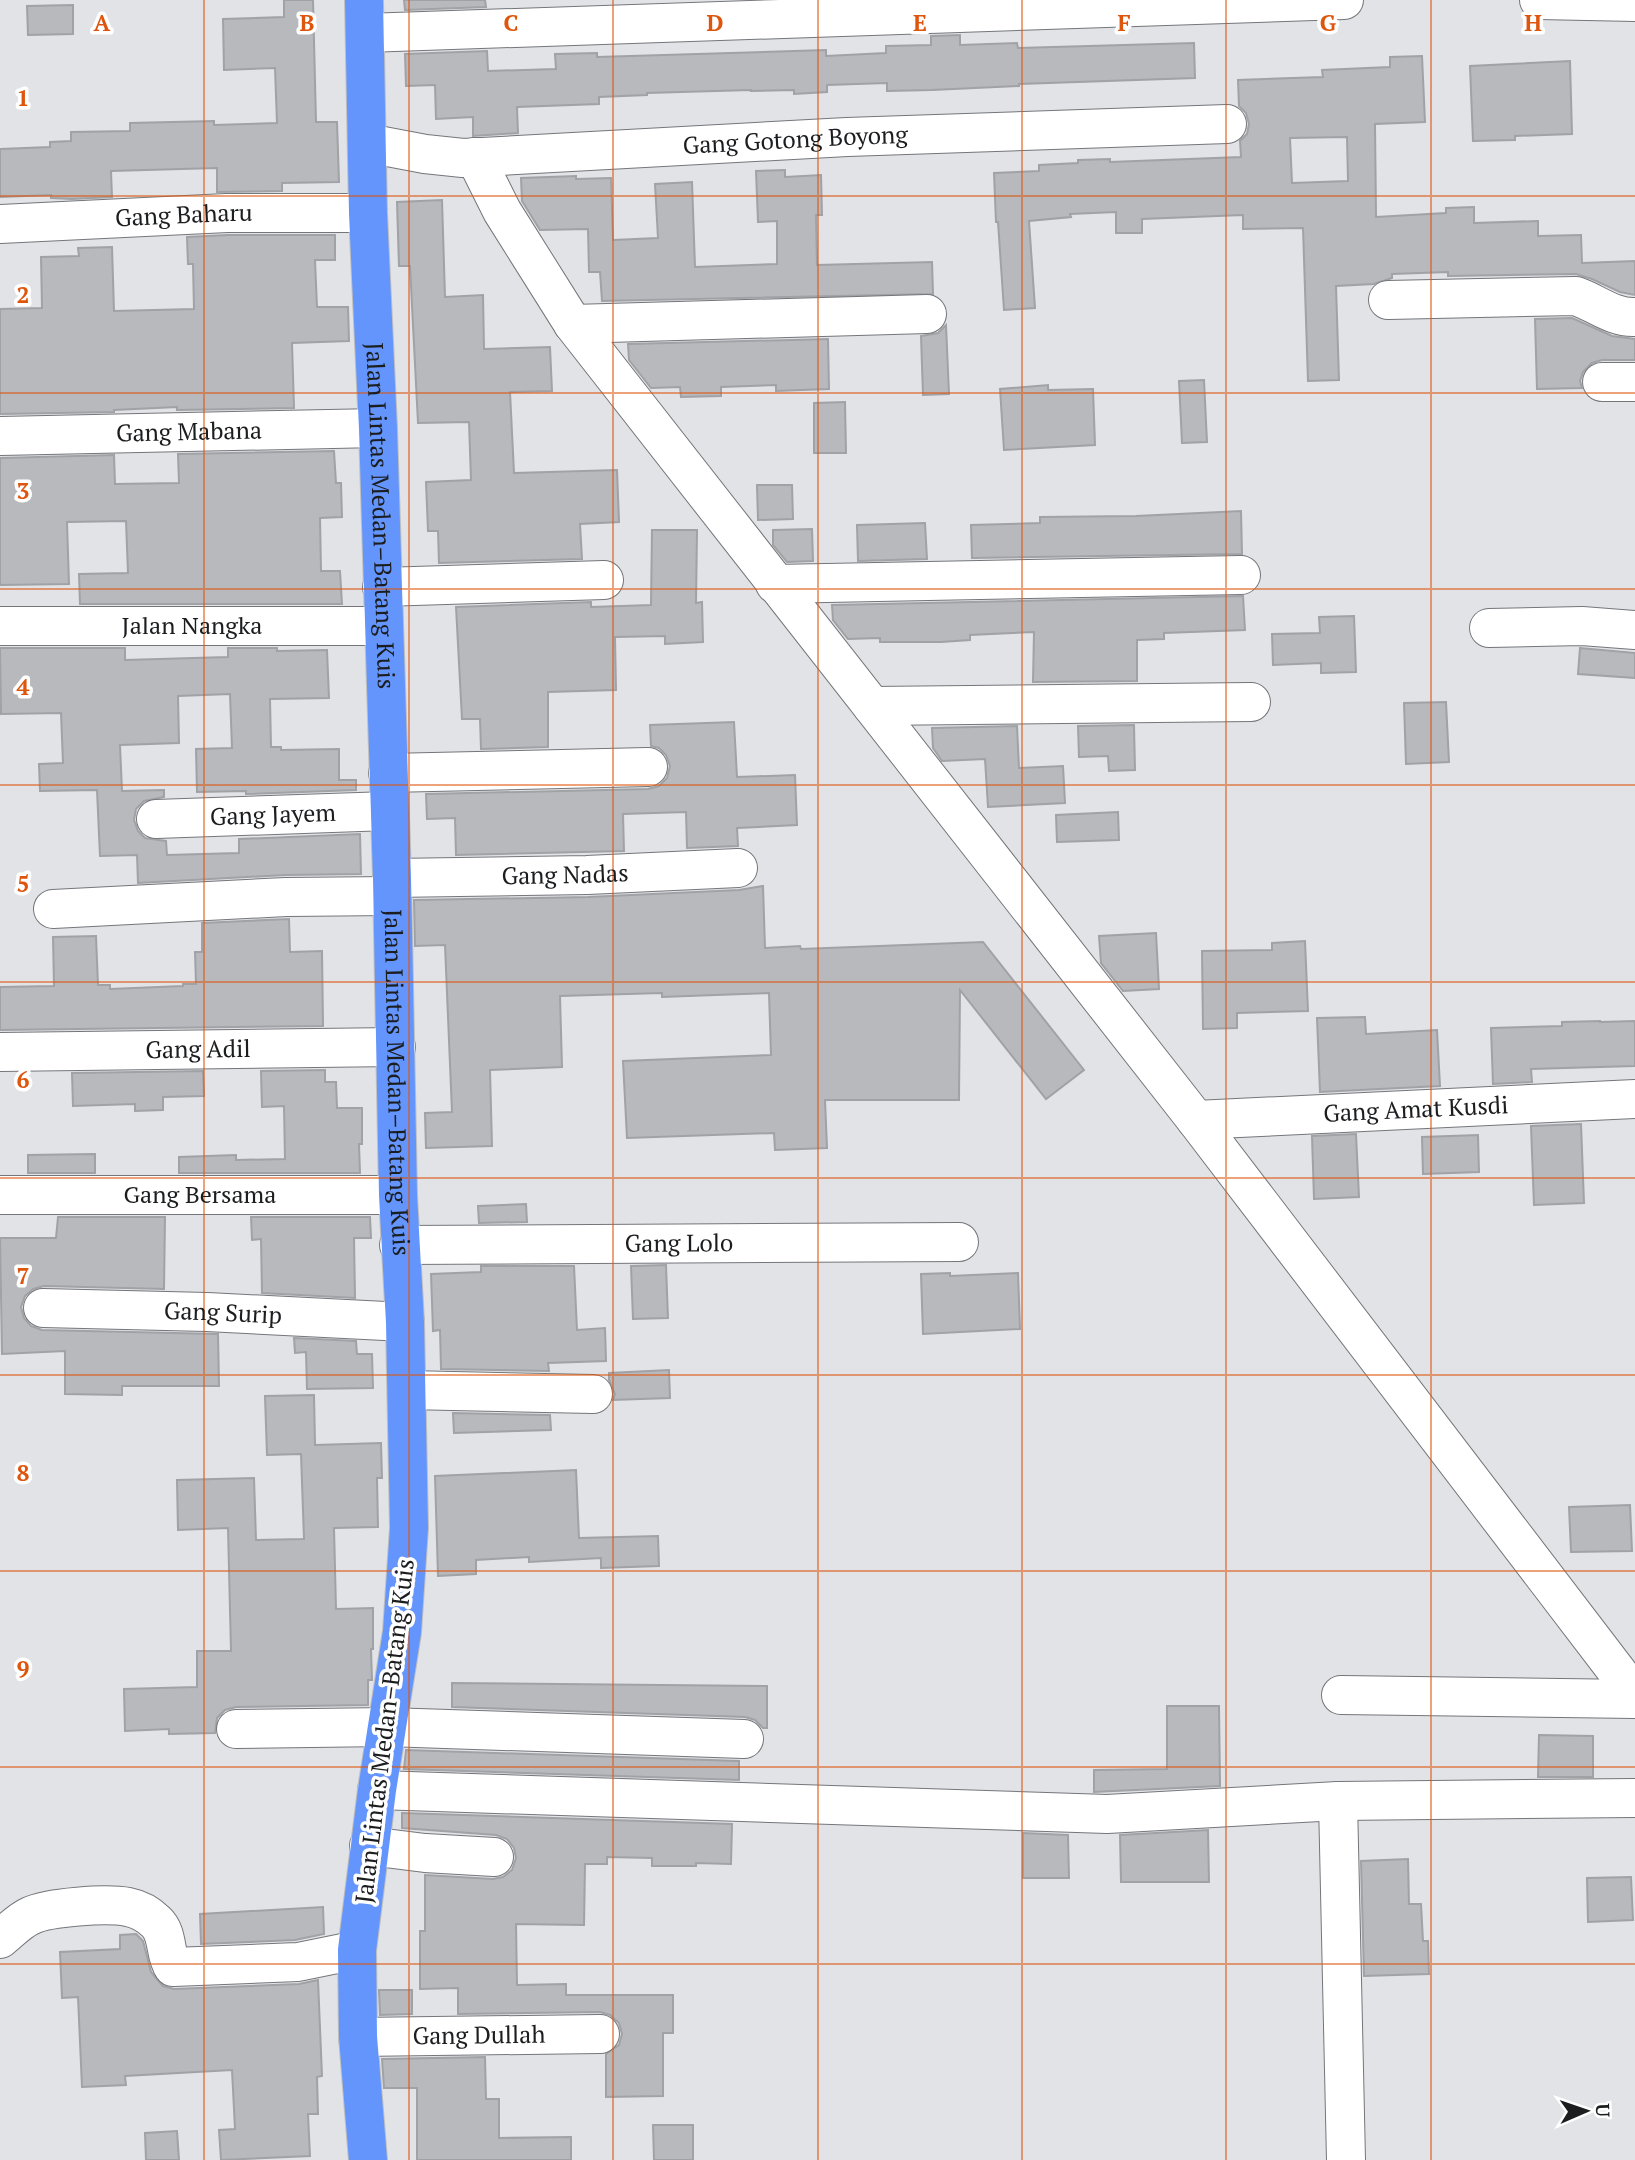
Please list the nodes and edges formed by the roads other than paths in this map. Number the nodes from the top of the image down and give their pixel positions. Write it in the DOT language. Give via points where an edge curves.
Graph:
graph roads {
  1 [pos="1344,0"];
  2 [pos="1539,0"];
  3 [pos="1635,2"];
  4 [pos="365,49"];
  5 [pos="1227,124"];
  6 [pos="367,143"];
  7 [pos="469,158"];
  8 [pos="368,213"];
  9 [pos="0,224"];
  10 [pos="1388,300"];
  11 [pos="927,314"];
  12 [pos="1635,317"];
  13 [pos="573,324"];
  14 [pos="378,428"];
  15 [pos="0,436"];
  16 [pos="1241,575"];
  17 [pos="604,580"];
  18 [pos="775,584"];
  19 [pos="383,587"];
  20 [pos="0,626"];
  21 [pos="383,626"];
  22 [pos="1489,628"];
  23 [pos="1635,630"];
  24 [pos="1251,702"];
  25 [pos="872,706"];
  26 [pos="648,767"];
  27 [pos="388,773"];
  28 [pos="389,811"];
  29 [pos="156,819"];
  30 [pos="738,868"];
  31 [pos="391,887"];
  32 [pos="52,909"];
  33 [pos="396,1047"];
  34 [pos="0,1052"];
  35 [pos="1635,1099"];
  36 [pos="1196,1120"];
  37 [pos="0,1195"];
  38 [pos="398,1195"];
  39 [pos="959,1242"];
  40 [pos="399,1245"];
  41 [pos="43,1308"];
  42 [pos="405,1322"];
  43 [pos="407,1390"];
  44 [pos="593,1394"];
  45 [pos="1341,1695"];
  46 [pos="1635,1697"];
  47 [pos="387,1727"];
  48 [pos="236,1728"];
  49 [pos="744,1739"];
  50 [pos="377,1790"];
  51 [pos="1635,1798"];
  52 [pos="1338,1801"];
  53 [pos="369,1846"];
  54 [pos="494,1857"];
  55 [pos="0,1940"];
  56 [pos="356,1950"];
  57 [pos="600,2034"];
  58 [pos="358,2037"];
  59 [pos="361,2159"];
  60 [pos="1346,2160"];
  1 -- 4 [label="street"];
  2 -- 3 [label="street"];
  4 -- 6 [label="highway, Jalan Lintas Medan–Batang Kuis"];
  5 -- 7 [label="street, Gang Gotong Boyong" via="833,138"];
  6 -- 7 [label="street, Gang Gotong Boyong"];
  6 -- 8 [label="highway, Jalan Lintas Medan–Batang Kuis"];
  7 -- 13 [label="street"];
  8 -- 9 [label="street, Gang Baharu" via="228,213"];
  8 -- 14 [label="highway, Jalan Lintas Medan–Batang Kuis"];
  10 -- 12 [label="street" via="1576,296 1609,313"];
  11 -- 13 [label="street"];
  13 -- 18 [label="street"];
  14 -- 15 [label="street, Gang Mabana"];
  14 -- 19 [label="highway, Jalan Lintas Medan–Batang Kuis"];
  16 -- 18 [label="street"];
  17 -- 19 [label="street"];
  18 -- 25 [label="street"];
  19 -- 21 [label="highway, Jalan Lintas Medan–Batang Kuis"];
  20 -- 21 [label="street, Jalan Nangka"];
  21 -- 27 [label="highway, Jalan Lintas Medan–Batang Kuis"];
  22 -- 23 [label="street"];
  24 -- 25 [label="street"];
  25 -- 36 [label="street"];
  26 -- 27 [label="street"];
  27 -- 28 [label="highway, Jalan Lintas Medan–Batang Kuis"];
  28 -- 29 [label="street, Gang Jayem"];
  28 -- 31 [label="highway, Jalan Lintas Medan–Batang Kuis"];
  30 -- 31 [label="street, Gang Nadas"];
  31 -- 32 [label="street, Gang Nadas"];
  31 -- 33 [label="highway, Jalan Lintas Medan–Batang Kuis"];
  33 -- 34 [label="street, Gang Adil"];
  33 -- 38 [label="highway, Jalan Lintas Medan–Batang Kuis"];
  35 -- 36 [label="street, Gang Amat Kusdi"];
  36 -- 46 [label="street"];
  37 -- 38 [label="street, Gang Bersama"];
  38 -- 40 [label="highway, Jalan Lintas Medan–Batang Kuis"];
  39 -- 40 [label="street, Gang Lolo"];
  40 -- 42 [label="highway, Jalan Lintas Medan–Batang Kuis"];
  41 -- 42 [label="street, Gang Surip"];
  42 -- 43 [label="highway, Jalan Lintas Medan–Batang Kuis"];
  43 -- 44 [label="street"];
  43 -- 47 [label="highway, Jalan Lintas Medan–Batang Kuis" via="409,1528 402,1632"];
  45 -- 46 [label="street"];
  47 -- 48 [label="street"];
  47 -- 49 [label="street"];
  47 -- 50 [label="highway, Jalan Lintas Medan–Batang Kuis"];
  50 -- 52 [label="street" via="1107,1814"];
  50 -- 53 [label="highway, Jalan Lintas Medan–Batang Kuis"];
  51 -- 52 [label="street"];
  52 -- 60 [label="street"];
  53 -- 54 [label="street"];
  53 -- 56 [label="highway, Jalan Lintas Medan–Batang Kuis"];
  55 -- 56 [label="street" via="33,1914 70,1907 122,1906 159,1924 173,1967 298,1962"];
  56 -- 58 [label="highway, Jalan Lintas Medan–Batang Kuis"];
  57 -- 58 [label="street, Gang Dullah"];
  58 -- 59 [label="highway, Jalan Lintas Medan–Batang Kuis"];
}
